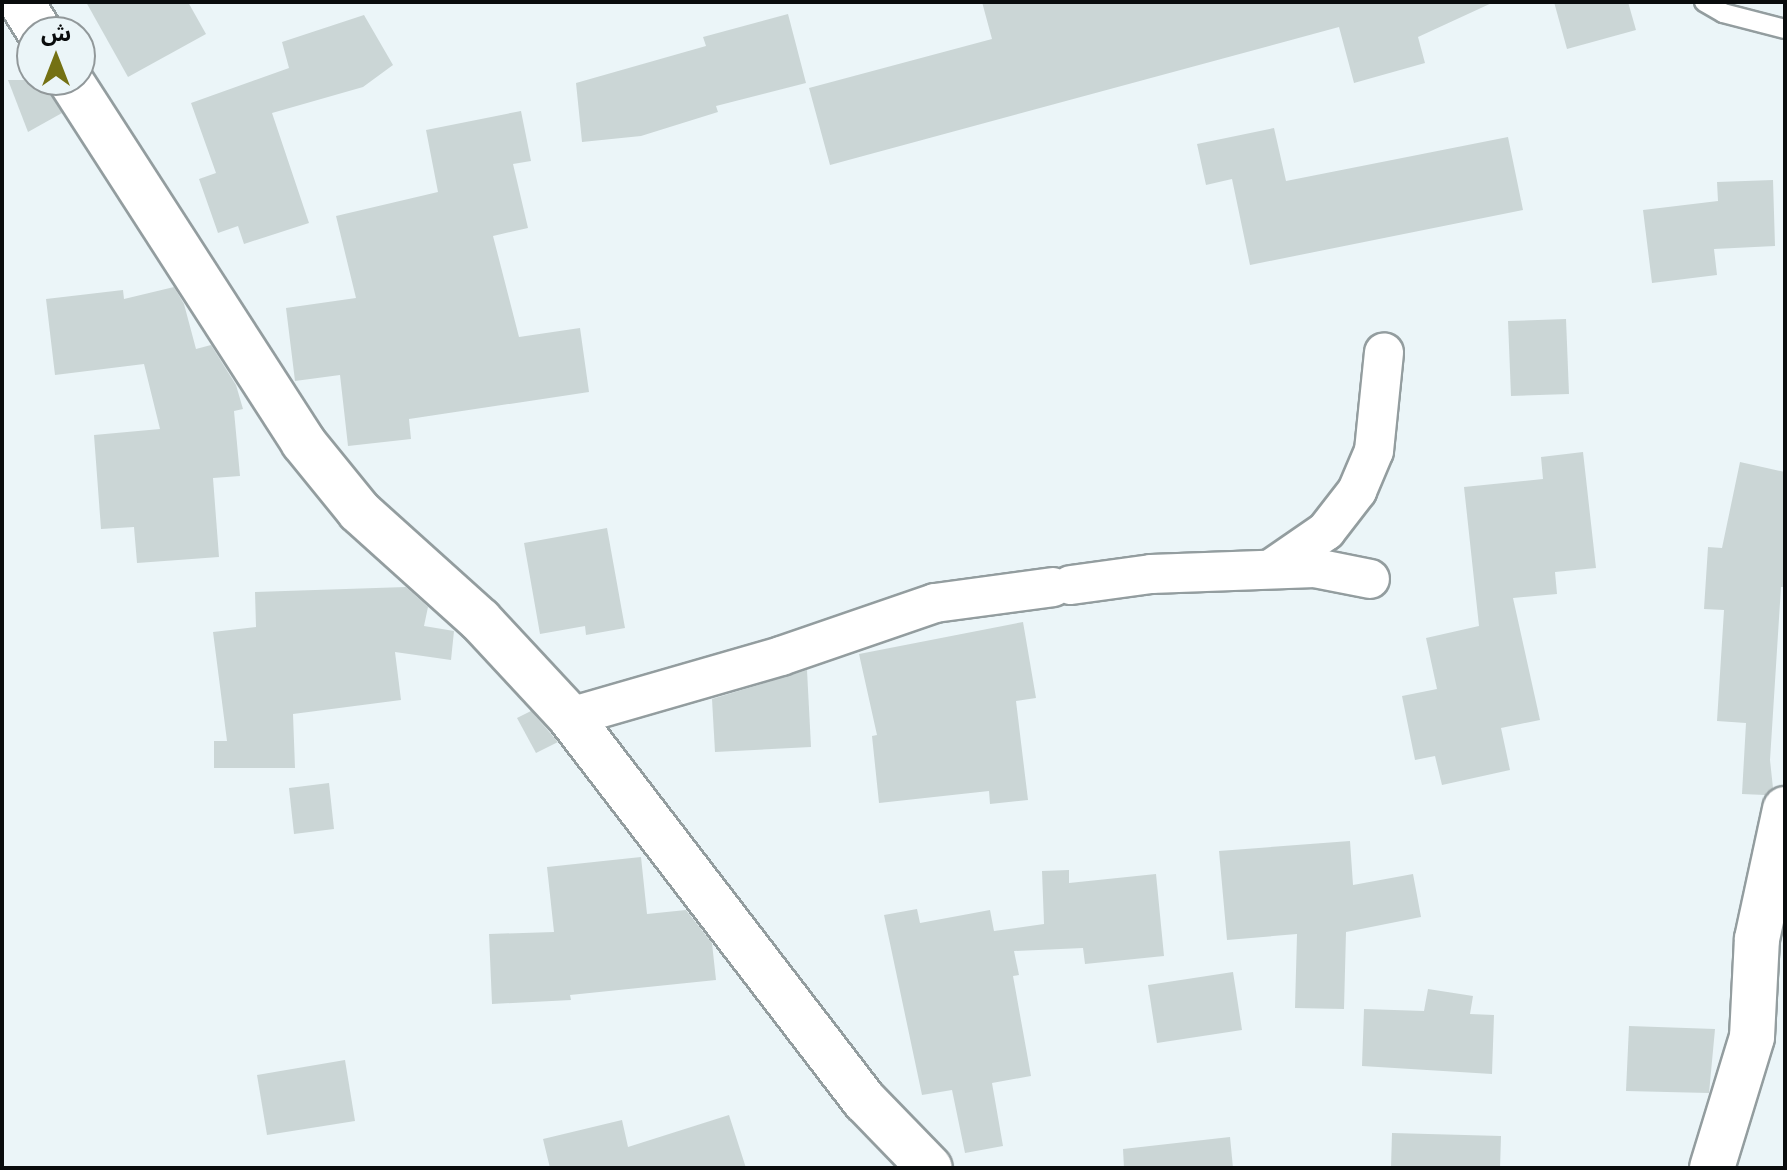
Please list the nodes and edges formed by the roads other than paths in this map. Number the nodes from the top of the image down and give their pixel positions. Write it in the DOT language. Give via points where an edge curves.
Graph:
graph roads {
  1 [pos="1704,2"];
  2 [pos="1785,29"];
  3 [pos="80,96"];
  4 [pos="1384,353"];
  5 [pos="1271,569"];
  6 [pos="1370,579"];
  7 [pos="570,717"];
  8 [pos="1785,809"];
  9 [pos="930,1168"];
  10 [pos="1712,1168"];
  1 -- 2 [label="lane" via="1723,13"];
  3 -- 7 [label="street" via="303,442 359,511 480,620"];
  4 -- 5 [label="street" via="1374,451 1357,491 1326,531"];
  5 -- 6 [label="street" via="1315,568"];
  5 -- 7 [label="street" via="1151,574 935,603 781,656"];
  7 -- 9 [label="street" via="865,1101"];
  8 -- 10 [label="street" via="1757,939 1752,1037"];
}
